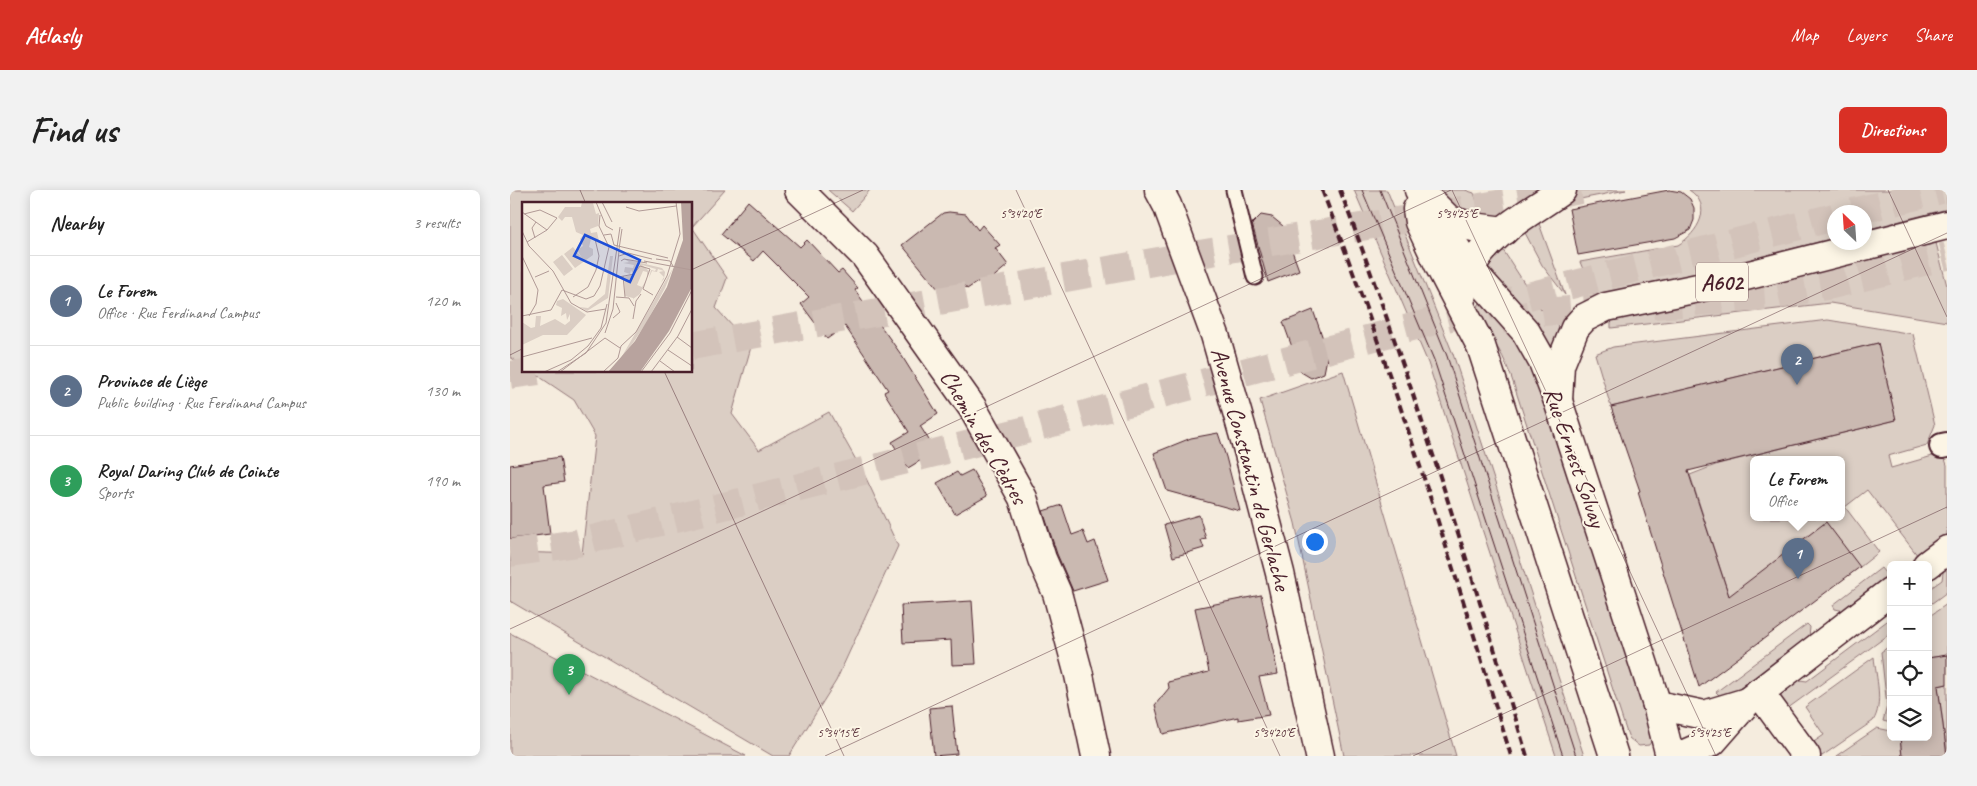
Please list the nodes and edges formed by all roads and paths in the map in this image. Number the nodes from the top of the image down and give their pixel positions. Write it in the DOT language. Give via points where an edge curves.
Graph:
graph roads {
  1 [pos="800,190"];
  2 [pos="1158,190"];
  3 [pos="1234,190"];
  4 [pos="1417,190"];
  5 [pos="1562,190"];
  6 [pos="1947,225"];
  7 [pos="1504,231"];
  8 [pos="1470,269"];
  9 [pos="1255,277"];
  10 [pos="1460,302"];
  11 [pos="1558,401"];
  12 [pos="1947,550"];
  13 [pos="1932,561"];
  14 [pos="1887,594"];
  15 [pos="1753,697"];
  16 [pos="1657,705"];
  17 [pos="1603,721"];
  18 [pos="1096,756"];
  19 [pos="1320,756"];
  20 [pos="1614,756"];
  21 [pos="1630,756"];
  22 [pos="1670,756"];
  23 [pos="1680,756"];
  24 [pos="1806,756"];
  1 -- 18 [label="main road, Chemin des Cèdres" via="865,256 972,408 1023,498 1042,559 1057,593"];
  2 -- 19 [label="main road, Avenue Constantin de Gerlache" via="1215,335 1280,573"];
  3 -- 9 [label="lane"];
  4 -- 7 [label="main road" via="1449,220"];
  4 -- 8 [label="main road, Rue Ernest Solvay"];
  4 -- 10 [label="main road" via="1419,222"];
  5 -- 7 [label="main road"];
  6 -- 11 [label="main road, A602" via="1698,288 1606,307 1584,318 1575,328 1560,365"];
  7 -- 8 [label="main road" via="1487,245"];
  8 -- 10 [label="main road"];
  8 -- 11 [label="main road, Rue Ernest Solvay" via="1526,332 1543,362"];
  10 -- 17 [label="main road" via="1497,390"];
  11 -- 16 [label="main road, Rue Ernest Solvay"];
  12 -- 13 [label="main road"];
  14 -- 15 [label="main road"];
  15 -- 16 [label="main road" via="1704,715"];
  15 -- 23 [label="main road" via="1712,742"];
  15 -- 24 [label="main road"];
  16 -- 22 [label="main road, Rue Ernest Solvay"];
  17 -- 20 [label="main road"];
  17 -- 21 [label="main road"];
}
